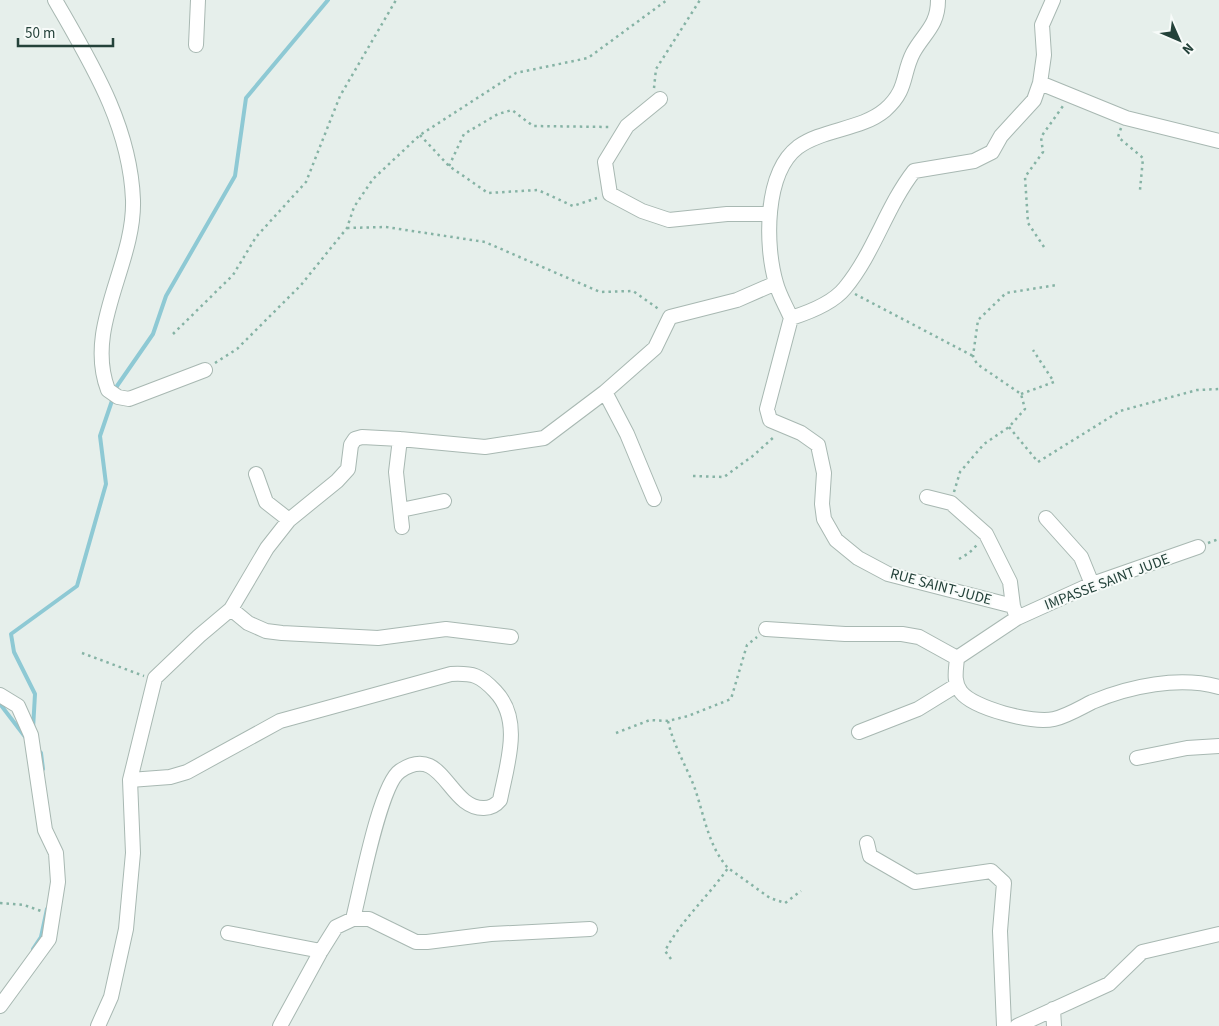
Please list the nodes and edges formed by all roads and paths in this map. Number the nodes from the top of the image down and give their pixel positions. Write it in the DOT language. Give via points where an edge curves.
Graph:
graph roads {
  1 [pos="55,0"];
  2 [pos="198,0"];
  3 [pos="396,0"];
  4 [pos="667,0"];
  5 [pos="700,0"];
  6 [pos="938,0"];
  7 [pos="1053,0"];
  8 [pos="196,45"];
  9 [pos="1040,83"];
  10 [pos="1070,97"];
  11 [pos="655,103"];
  12 [pos="1126,118"];
  13 [pos="627,126"];
  14 [pos="420,135"];
  15 [pos="1219,141"];
  16 [pos="449,166"];
  17 [pos="1140,190"];
  18 [pos="610,194"];
  19 [pos="770,214"];
  20 [pos="346,228"];
  21 [pos="1044,247"];
  22 [pos="776,284"];
  23 [pos="1057,285"];
  24 [pos="844,289"];
  25 [pos="670,317"];
  26 [pos="792,318"];
  27 [pos="173,334"];
  28 [pos="1032,350"];
  29 [pos="973,356"];
  30 [pos="205,370"];
  31 [pos="1219,389"];
  32 [pos="605,392"];
  33 [pos="1021,394"];
  34 [pos="1009,427"];
  35 [pos="784,428"];
  36 [pos="400,439"];
  37 [pos="256,474"];
  38 [pos="693,476"];
  39 [pos="927,497"];
  40 [pos="654,499"];
  41 [pos="444,501"];
  42 [pos="951,503"];
  43 [pos="401,510"];
  44 [pos="1046,518"];
  45 [pos="289,520"];
  46 [pos="402,527"];
  47 [pos="986,534"];
  48 [pos="1198,547"];
  49 [pos="958,559"];
  50 [pos="1092,584"];
  51 [pos="231,609"];
  52 [pos="1015,612"];
  53 [pos="766,630"];
  54 [pos="511,637"];
  55 [pos="82,654"];
  56 [pos="957,658"];
  57 [pos="156,678"];
  58 [pos="957,685"];
  59 [pos="1219,687"];
  60 [pos="0,695"];
  61 [pos="668,721"];
  62 [pos="859,732"];
  63 [pos="616,733"];
  64 [pos="1219,746"];
  65 [pos="1137,758"];
  66 [pos="130,780"];
  67 [pos="867,842"];
  68 [pos="728,868"];
  69 [pos="801,890"];
  70 [pos="0,903"];
  71 [pos="54,916"];
  72 [pos="353,920"];
  73 [pos="590,929"];
  74 [pos="228,933"];
  75 [pos="1219,934"];
  76 [pos="321,950"];
  77 [pos="671,959"];
  78 [pos="0,1006"];
  79 [pos="1053,1009"];
  80 [pos="98,1026"];
  81 [pos="280,1026"];
  82 [pos="1004,1026"];
  83 [pos="1017,1026"];
  84 [pos="1054,1026"];
  1 -- 30 [label="street" via="111,102 126,147 133,201 127,242 100,344 108,390 129,399"];
  2 -- 8 [label="street"];
  3 -- 27 [label="path" via="340,96 306,182 256,236 233,275"];
  4 -- 14 [label="path" via="588,58 516,73"];
  5 -- 11 [label="path" via="656,69"];
  6 -- 19 [label="street" via="933,27 912,55 899,94 884,110 798,147 783,163"];
  7 -- 9 [label="street" via="1042,25 1044,55"];
  9 -- 10 [label="street"];
  9 -- 24 [label="street" via="1034,100 1001,136 992,152 974,162 914,171 900,189 876,237"];
  10 -- 12 [label="street"];
  10 -- 21 [label="path" via="1041,137 1043,152 1025,177 1028,223"];
  11 -- 13 [label="street"];
  12 -- 15 [label="street"];
  12 -- 17 [label="path" via="1118,136 1143,158"];
  13 -- 16 [label="path" via="532,126 512,110 498,114 464,134"];
  13 -- 18 [label="street" via="605,162"];
  14 -- 16 [label="path"];
  14 -- 20 [label="path" via="373,179 354,207"];
  16 -- 18 [label="path" via="488,193 538,190 573,206"];
  18 -- 19 [label="street" via="642,211 670,220 727,214"];
  19 -- 22 [label="street" via="769,238"];
  20 -- 25 [label="path" via="386,227 486,242 600,292 633,291"];
  20 -- 30 [label="path" via="275,312 237,348"];
  22 -- 25 [label="street" via="737,300"];
  22 -- 26 [label="street"];
  23 -- 29 [label="path" via="1006,293 978,320"];
  24 -- 26 [label="street" via="813,310"];
  24 -- 29 [label="path"];
  25 -- 32 [label="street" via="655,348"];
  26 -- 35 [label="street, RUE SAINT-JUDE" via="768,409 770,420"];
  28 -- 33 [label="path" via="1054,382"];
  29 -- 33 [label="path" via="977,364"];
  31 -- 34 [label="path" via="1198,390 1120,411 1038,462"];
  32 -- 36 [label="street" via="544,438 486,447"];
  32 -- 40 [label="street" via="627,434"];
  33 -- 34 [label="path" via="1025,409"];
  34 -- 42 [label="path" via="984,444 960,472"];
  35 -- 38 [label="path" via="724,477"];
  35 -- 52 [label="street, RUE SAINT-JUDE" via="801,433 818,445 824,473 824,519 836,540 858,558 888,574"];
  36 -- 43 [label="street" via="396,472"];
  36 -- 45 [label="street" via="354,439 348,469"];
  37 -- 45 [label="street" via="266,502"];
  39 -- 42 [label="street"];
  41 -- 43 [label="street"];
  42 -- 47 [label="street"];
  43 -- 46 [label="street"];
  44 -- 50 [label="street" via="1081,556"];
  45 -- 51 [label="street" via="267,548"];
  47 -- 49 [label="path" via="969,553"];
  47 -- 52 [label="street" via="1010,582"];
  48 -- 50 [label="street, IMPASSE SAINT JUDE"];
  50 -- 52 [label="street, IMPASSE SAINT JUDE"];
  51 -- 54 [label="street" via="248,623 266,631 282,633 378,638 446,629"];
  51 -- 57 [label="street"];
  52 -- 56 [label="street"];
  53 -- 56 [label="street" via="902,634 919,637"];
  53 -- 61 [label="path" via="748,645 731,699"];
  55 -- 57 [label="path" via="132,673"];
  56 -- 58 [label="street"];
  57 -- 66 [label="street"];
  58 -- 59 [label="street" via="969,700 984,706 1023,718 1053,720 1126,690 1169,683 1204,683"];
  58 -- 62 [label="street" via="918,709"];
  60 -- 71 [label="street" via="18,706 30,735 45,830 56,853 58,882"];
  61 -- 63 [label="path" via="650,720"];
  61 -- 68 [label="path" via="716,856"];
  64 -- 65 [label="street" via="1187,748"];
  66 -- 72 [label="street" via="188,772 280,721 452,674 471,673 485,680 504,700 511,716 512,729 500,800 488,808 474,807 466,803 430,766 413,766 400,771 393,777 385,795"];
  66 -- 80 [label="street" via="133,853 126,929 111,998"];
  67 -- 82 [label="street" via="870,856 916,882 991,871 1004,883 1000,931"];
  68 -- 69 [label="path" via="770,898 785,903"];
  68 -- 77 [label="path" via="674,934 665,950"];
  70 -- 71 [label="path" via="24,905"];
  71 -- 78 [label="street" via="49,940"];
  72 -- 73 [label="street" via="369,919 416,942"];
  72 -- 76 [label="street" via="336,927"];
  74 -- 76 [label="street"];
  75 -- 79 [label="street" via="1142,952 1109,984"];
  76 -- 81 [label="street"];
  79 -- 83 [label="street"];
  79 -- 84 [label="street"];
}
